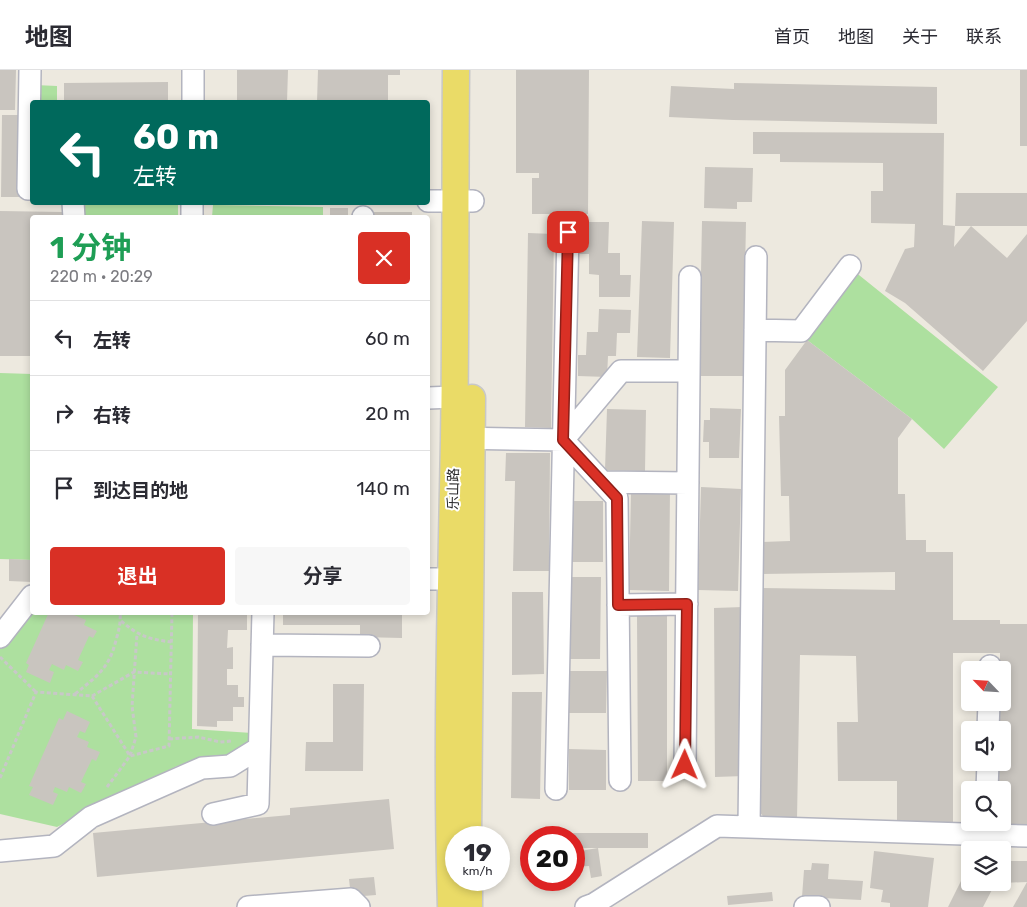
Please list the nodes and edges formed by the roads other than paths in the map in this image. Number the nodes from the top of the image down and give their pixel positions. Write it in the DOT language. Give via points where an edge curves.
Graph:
graph roads {
  1 [pos="30,70"];
  2 [pos="193,70"];
  3 [pos="456,70"];
  4 [pos="474,70"];
  5 [pos="193,100"];
  6 [pos="30,189"];
  7 [pos="430,201"];
  8 [pos="464,201"];
  9 [pos="568,232"];
  10 [pos="756,257"];
  11 [pos="850,266"];
  12 [pos="690,277"];
  13 [pos="755,330"];
  14 [pos="689,371"];
  15 [pos="454,397"];
  16 [pos="430,398"];
  17 [pos="463,438"];
  18 [pos="563,440"];
  19 [pos="602,482"];
  20 [pos="688,483"];
  21 [pos="449,579"];
  22 [pos="30,599"];
  23 [pos="687,604"];
  24 [pos="618,605"];
  25 [pos="263,615"];
  26 [pos="0,637"];
  27 [pos="262,645"];
  28 [pos="369,646"];
  29 [pos="259,746"];
  30 [pos="685,765"];
  31 [pos="620,780"];
  32 [pos="556,789"];
  33 [pos="213,814"];
  34 [pos="467,826"];
  35 [pos="749,827"];
  36 [pos="961,828"];
  37 [pos="1001,831"];
  38 [pos="1027,836"];
  39 [pos="0,851"];
  40 [pos="469,891"];
  41 [pos="248,907"];
  42 [pos="358,907"];
  43 [pos="451,907"];
  44 [pos="469,907"];
  45 [pos="586,907"];
  46 [pos="805,907"];
  47 [pos="819,907"];
  1 -- 6 [label="lane"];
  2 -- 5 [label="lane"];
  3 -- 8 [label="main road, 乐山路"];
  4 -- 8 [label="main road, 乐山路"];
  7 -- 8 [label="lane"];
  8 -- 15 [label="main road, 乐山路"];
  8 -- 17 [label="main road, 乐山路"];
  9 -- 18 [label="lane"];
  10 -- 13 [label="lane"];
  11 -- 13 [label="lane" via="801,331"];
  12 -- 14 [label="lane"];
  13 -- 35 [label="lane"];
  14 -- 18 [label="lane" via="621,371"];
  14 -- 20 [label="lane"];
  15 -- 16 [label="lane"];
  15 -- 17 [label="main road, 乐山路"];
  17 -- 18 [label="lane"];
  17 -- 21 [label="main road, 乐山路"];
  18 -- 19 [label="lane"];
  18 -- 32 [label="lane"];
  19 -- 20 [label="lane"];
  19 -- 24 [label="lane" via="617,498"];
  20 -- 23 [label="lane"];
  21 -- 34 [label="main road, 乐山路"];
  21 -- 43 [label="main road, 乐山路"];
  22 -- 26 [label="lane"];
  23 -- 24 [label="lane"];
  23 -- 30 [label="lane"];
  24 -- 31 [label="lane"];
  25 -- 27 [label="lane"];
  27 -- 28 [label="lane"];
  27 -- 29 [label="lane"];
  29 -- 33 [label="lane" via="258,804"];
  29 -- 39 [label="lane" via="230,766 202,768 91,816 54,846"];
  35 -- 36 [label="lane"];
  35 -- 45 [label="lane" via="716,826"];
  37 -- 38 [label="lane"];
  40 -- 44 [label="main road"];
  41 -- 42 [label="lane" via="351,899"];
  46 -- 47 [label="lane"];
}
